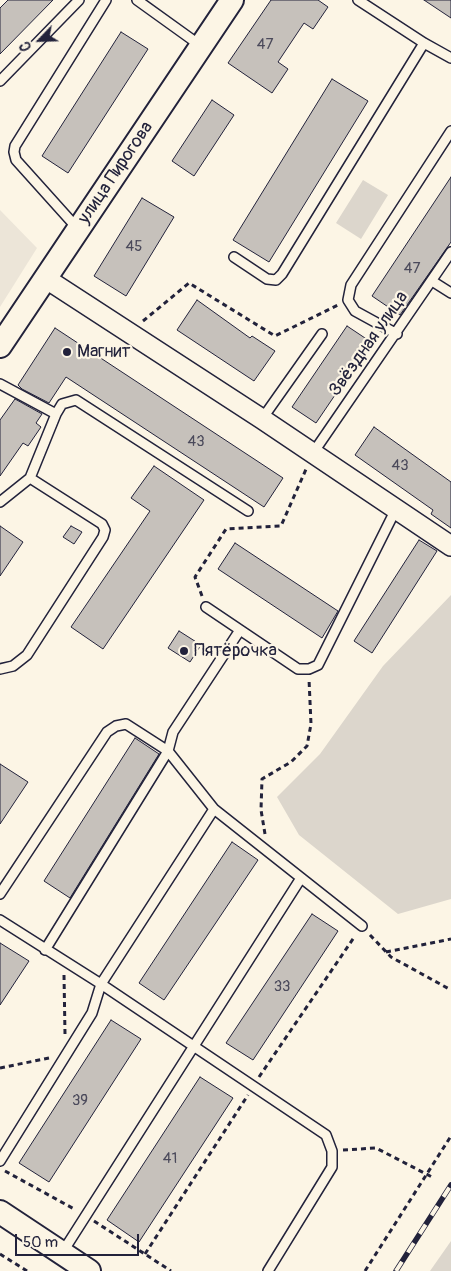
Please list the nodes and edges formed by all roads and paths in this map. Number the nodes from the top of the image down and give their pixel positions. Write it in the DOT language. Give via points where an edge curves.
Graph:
graph roads {
  1 [pos="79,0"];
  2 [pos="106,0"];
  3 [pos="137,0"];
  4 [pos="232,0"];
  5 [pos="358,0"];
  6 [pos="424,43"];
  7 [pos="202,46"];
  8 [pos="451,58"];
  9 [pos="0,81"];
  10 [pos="451,131"];
  11 [pos="78,230"];
  12 [pos="451,252"];
  13 [pos="234,257"];
  14 [pos="45,278"];
  15 [pos="432,281"];
  16 [pos="451,293"];
  17 [pos="348,300"];
  18 [pos="130,333"];
  19 [pos="322,334"];
  20 [pos="397,334"];
  21 [pos="0,346"];
  22 [pos="0,384"];
  23 [pos="56,414"];
  24 [pos="262,418"];
  25 [pos="313,453"];
  26 [pos="30,478"];
  27 [pos="0,502"];
  28 [pos="396,509"];
  29 [pos="248,511"];
  30 [pos="451,546"];
  31 [pos="206,607"];
  32 [pos="240,630"];
  33 [pos="0,669"];
  34 [pos="309,669"];
  35 [pos="168,751"];
  36 [pos="214,809"];
  37 [pos="269,854"];
  38 [pos="301,878"];
  39 [pos="0,894"];
  40 [pos="0,920"];
  41 [pos="362,926"];
  42 [pos="451,939"];
  43 [pos="46,950"];
  44 [pos="386,952"];
  45 [pos="63,962"];
  46 [pos="101,984"];
  47 [pos="451,990"];
  48 [pos="192,1047"];
  49 [pos="66,1055"];
  50 [pos="0,1068"];
  51 [pos="451,1136"];
  52 [pos="332,1151"];
  53 [pos="0,1161"];
  54 [pos="427,1174"];
  55 [pos="432,1177"];
  56 [pos="0,1212"];
  57 [pos="62,1253"];
  58 [pos="0,1254"];
  59 [pos="27,1271"];
  60 [pos="89,1271"];
  61 [pos="268,1271"];
  62 [pos="364,1271"];
  1 -- 9 [label="lane"];
  2 -- 11 [label="lane" via="14,152 16,160"];
  3 -- 7 [label="lane"];
  4 -- 7 [label="street, улица Пирогова"];
  5 -- 6 [label="lane"];
  6 -- 8 [label="lane"];
  6 -- 13 [label="lane" via="282,274 276,280 267,280"];
  7 -- 11 [label="street, улица Пирогова"];
  10 -- 17 [label="lane" via="351,285"];
  11 -- 14 [label="street, улица Пирогова"];
  12 -- 15 [label="lane, Звёздная улица"];
  14 -- 18 [label="street"];
  14 -- 21 [label="street, улица Пирогова"];
  15 -- 16 [label="lane"];
  15 -- 20 [label="lane, Звёздная улица"];
  17 -- 18 [label="path" via="274,336 189,282"];
  17 -- 20 [label="lane" via="355,310"];
  18 -- 24 [label="street"];
  19 -- 24 [label="lane"];
  20 -- 25 [label="lane, Звёздная улица"];
  22 -- 23 [label="lane"];
  23 -- 26 [label="lane"];
  23 -- 29 [label="lane" via="62,404 76,400"];
  24 -- 25 [label="street"];
  25 -- 28 [label="street"];
  25 -- 31 [label="path" via="281,526 226,529 196,577"];
  26 -- 27 [label="lane"];
  26 -- 33 [label="lane" via="102,524 105,530 27,655 14,666"];
  28 -- 30 [label="street"];
  28 -- 34 [label="lane" via="318,665"];
  31 -- 32 [label="lane"];
  32 -- 34 [label="lane" via="298,669"];
  32 -- 35 [label="lane" via="173,732"];
  34 -- 37 [label="path" via="312,724 307,746 291,762 262,779 261,810"];
  35 -- 36 [label="lane"];
  35 -- 39 [label="lane" via="126,724 107,732"];
  35 -- 43 [label="lane"];
  36 -- 37 [label="lane"];
  36 -- 46 [label="lane"];
  37 -- 38 [label="lane"];
  38 -- 41 [label="lane"];
  38 -- 48 [label="lane"];
  40 -- 43 [label="lane"];
  41 -- 44 [label="path"];
  42 -- 44 [label="path"];
  43 -- 45 [label="lane"];
  44 -- 47 [label="path"];
  45 -- 46 [label="lane"];
  45 -- 49 [label="path"];
  46 -- 48 [label="lane"];
  46 -- 49 [label="lane" via="92,1013"];
  48 -- 52 [label="lane" via="326,1135"];
  48 -- 57 [label="lane"];
  49 -- 50 [label="path"];
  49 -- 53 [label="lane"];
  51 -- 54 [label="path"];
  52 -- 54 [label="path" via="376,1148"];
  52 -- 61 [label="lane" via="332,1167"];
  54 -- 55 [label="path"];
  54 -- 62 [label="path"];
  56 -- 57 [label="street"];
  57 -- 60 [label="street"];
  58 -- 59 [label="path"];
}
